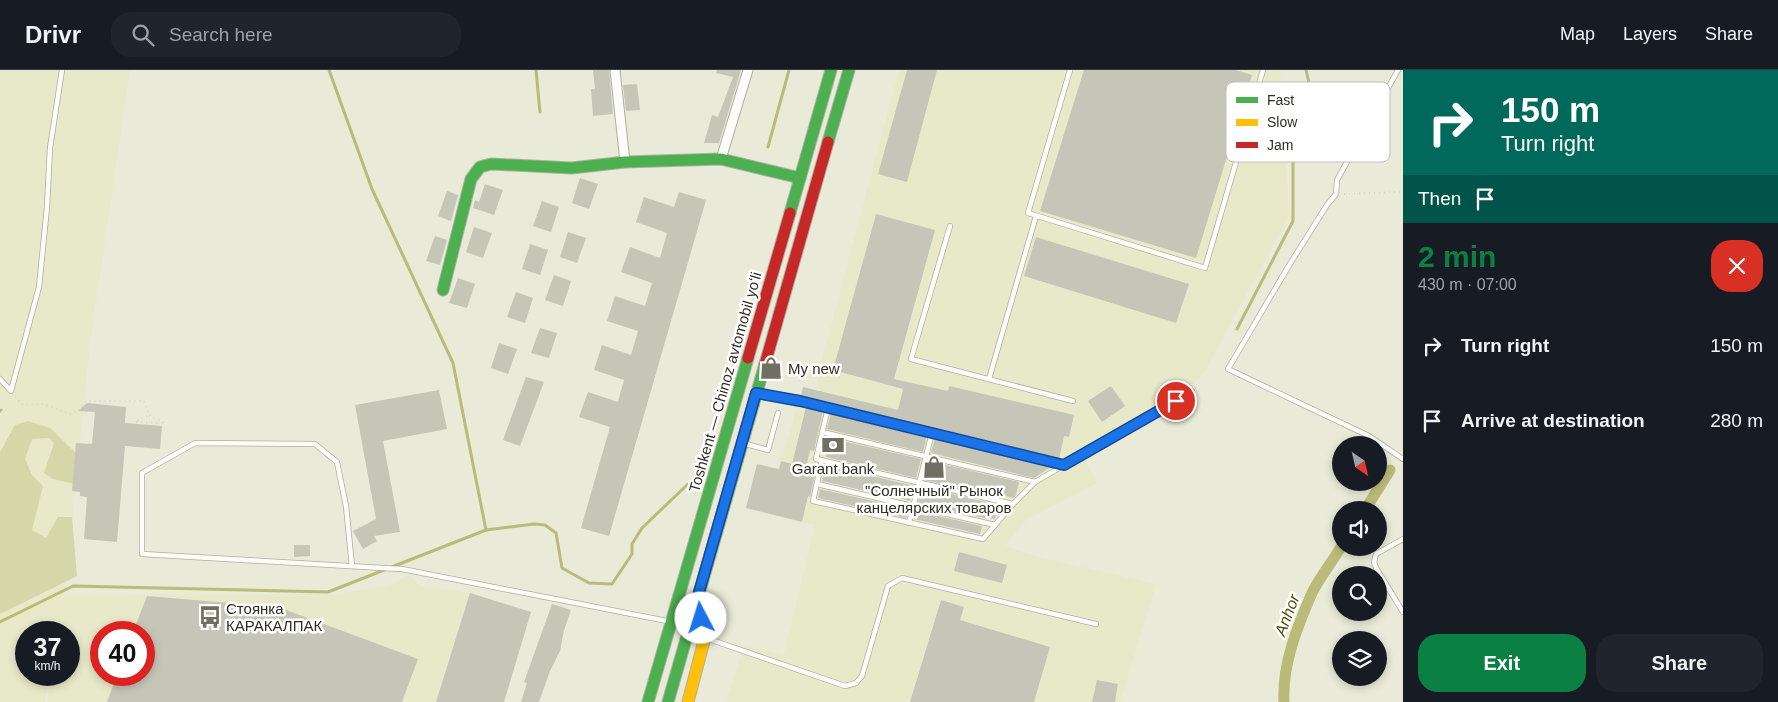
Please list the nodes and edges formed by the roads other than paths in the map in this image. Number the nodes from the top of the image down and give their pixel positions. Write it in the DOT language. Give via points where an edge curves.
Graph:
graph roads {
  1 [pos="62,70"];
  2 [pos="615,70"];
  3 [pos="748,70"];
  4 [pos="832,70"];
  5 [pos="848,70"];
  6 [pos="1070,70"];
  7 [pos="1263,70"];
  8 [pos="1398,70"];
  9 [pos="1259,82"];
  10 [pos="1390,84"];
  11 [pos="722,159"];
  12 [pos="625,162"];
  13 [pos="1236,162"];
  14 [pos="1347,162"];
  15 [pos="800,178"];
  16 [pos="1036,216"];
  17 [pos="950,226"];
  18 [pos="443,290"];
  19 [pos="989,379"];
  20 [pos="0,380"];
  21 [pos="1192,392"];
  22 [pos="756,393"];
  23 [pos="1072,401"];
  24 [pos="828,408"];
  25 [pos="778,413"];
  26 [pos="822,432"];
  27 [pos="932,433"];
  28 [pos="742,443"];
  29 [pos="926,456"];
  30 [pos="1403,459"];
  31 [pos="822,460"];
  32 [pos="1064,465"];
  33 [pos="1035,482"];
  34 [pos="919,483"];
  35 [pos="817,484"];
  36 [pos="1013,504"];
  37 [pos="913,506"];
  38 [pos="909,523"];
  39 [pos="995,525"];
  40 [pos="1403,538"];
  41 [pos="352,566"];
  42 [pos="697,599"];
  43 [pos="1403,612"];
  44 [pos="671,622"];
  45 [pos="1096,624"];
  46 [pos="705,637"];
  47 [pos="648,702"];
  48 [pos="668,702"];
  49 [pos="688,702"];
  1 -- 20 [label="lane" via="50,148 39,287 10,391"];
  2 -- 12 [label="street"];
  3 -- 11 [label="street"];
  4 -- 15 [label="main road, Toshkent — Chinoz avtomobil yoʻli"];
  5 -- 22 [label="main road"];
  6 -- 16 [label="lane" via="1028,213"];
  7 -- 9 [label="lane"];
  8 -- 10 [label="lane"];
  11 -- 12 [label="main road"];
  11 -- 15 [label="main road"];
  12 -- 18 [label="main road" via="572,168 491,164 480,167 471,178"];
  13 -- 16 [label="lane" via="1205,268"];
  14 -- 30 [label="lane" via="1337,180 1336,194 1288,267 1228,369 1369,436"];
  15 -- 44 [label="main road, Toshkent — Chinoz avtomobil yoʻli"];
  16 -- 19 [label="lane"];
  17 -- 19 [label="lane" via="911,359"];
  19 -- 23 [label="lane"];
  21 -- 32 [label="lane"];
  22 -- 24 [label="lane"];
  22 -- 28 [label="main road"];
  24 -- 26 [label="lane"];
  24 -- 27 [label="lane"];
  25 -- 28 [label="lane" via="768,450"];
  26 -- 29 [label="lane"];
  26 -- 31 [label="lane" via="816,459"];
  27 -- 29 [label="lane"];
  27 -- 32 [label="lane"];
  28 -- 42 [label="main road"];
  29 -- 33 [label="lane"];
  29 -- 34 [label="lane"];
  31 -- 34 [label="lane"];
  31 -- 35 [label="lane"];
  32 -- 33 [label="lane"];
  33 -- 36 [label="lane"];
  34 -- 36 [label="lane"];
  34 -- 37 [label="lane"];
  35 -- 37 [label="lane"];
  35 -- 38 [label="lane" via="813,502"];
  36 -- 39 [label="lane"];
  37 -- 38 [label="lane"];
  37 -- 39 [label="lane"];
  38 -- 39 [label="lane" via="983,539"];
  40 -- 43 [label="lane" via="1376,554 1374,562"];
  41 -- 41 [label="lane" via="346,506 336,462 315,444 195,443 142,473 142,554"];
  41 -- 44 [label="lane" via="395,568"];
  42 -- 46 [label="main road"];
  42 -- 48 [label="main road"];
  44 -- 47 [label="main road, Toshkent — Chinoz avtomobil yoʻli"];
  45 -- 46 [label="lane" via="902,578 888,586 862,676 856,683 845,686"];
  46 -- 49 [label="main road"];
}
